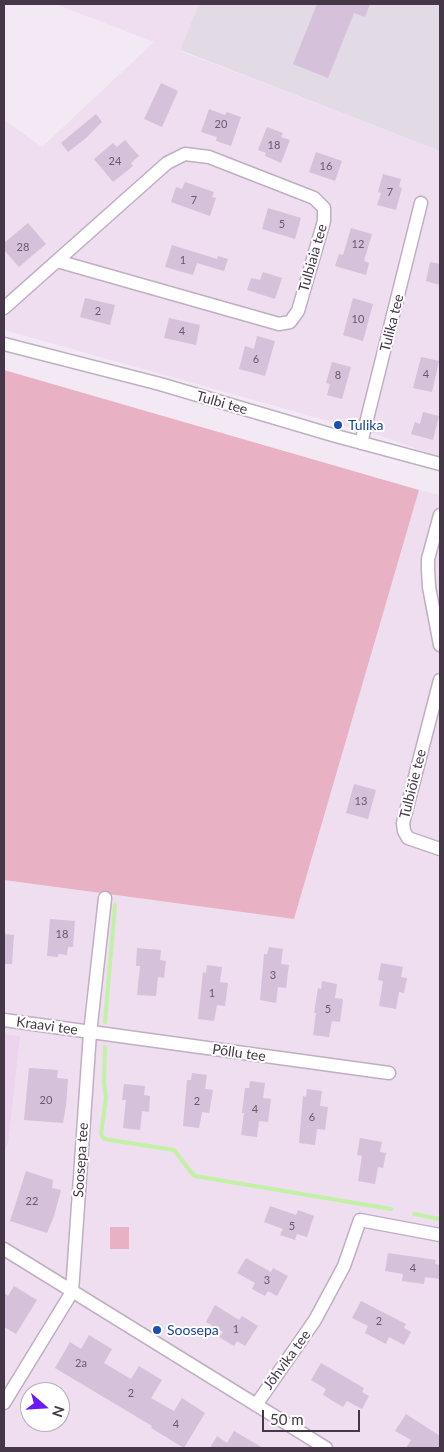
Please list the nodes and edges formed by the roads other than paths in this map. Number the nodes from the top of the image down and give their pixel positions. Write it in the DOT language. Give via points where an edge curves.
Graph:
graph roads {
  1 [pos="421,202"];
  2 [pos="57,261"];
  3 [pos="4,308"];
  4 [pos="4,344"];
  5 [pos="361,443"];
  6 [pos="440,464"];
  7 [pos="440,515"];
  8 [pos="440,645"];
  9 [pos="440,680"];
  10 [pos="438,696"];
  11 [pos="440,849"];
  12 [pos="105,898"];
  13 [pos="4,1020"];
  14 [pos="90,1032"];
  15 [pos="389,1073"];
  16 [pos="440,1235"];
  17 [pos="4,1249"];
  18 [pos="72,1292"];
  19 [pos="4,1403"];
  20 [pos="256,1405"];
  21 [pos="326,1448"];
  1 -- 5 [label="street, Tulika tee"];
  2 -- 2 [label="street, Tulbiaia tee" via="167,163 185,154 209,157 314,198 324,208 324,221 298,311 290,322 279,324"];
  2 -- 3 [label="street, Tulbiaia tee"];
  4 -- 5 [label="street, Tulbi tee" via="160,384"];
  5 -- 6 [label="street, Tulbi tee"];
  7 -- 8 [label="street" via="428,569"];
  9 -- 10 [label="street, Tulbiõie tee"];
  10 -- 11 [label="street, Tulbiõie tee" via="402,823 408,838"];
  12 -- 14 [label="street, Soosepa tee"];
  13 -- 14 [label="street, Kraavi tee"];
  14 -- 15 [label="street, Põllu tee"];
  14 -- 18 [label="street, Soosepa tee"];
  16 -- 20 [label="street, Jõhvika tee" via="360,1220 344,1266 315,1320"];
  17 -- 18 [label="street, Jõhvika tee"];
  18 -- 19 [label="street, Soosepa tee"];
  18 -- 20 [label="street, Jõhvika tee"];
  20 -- 21 [label="street"];
}
